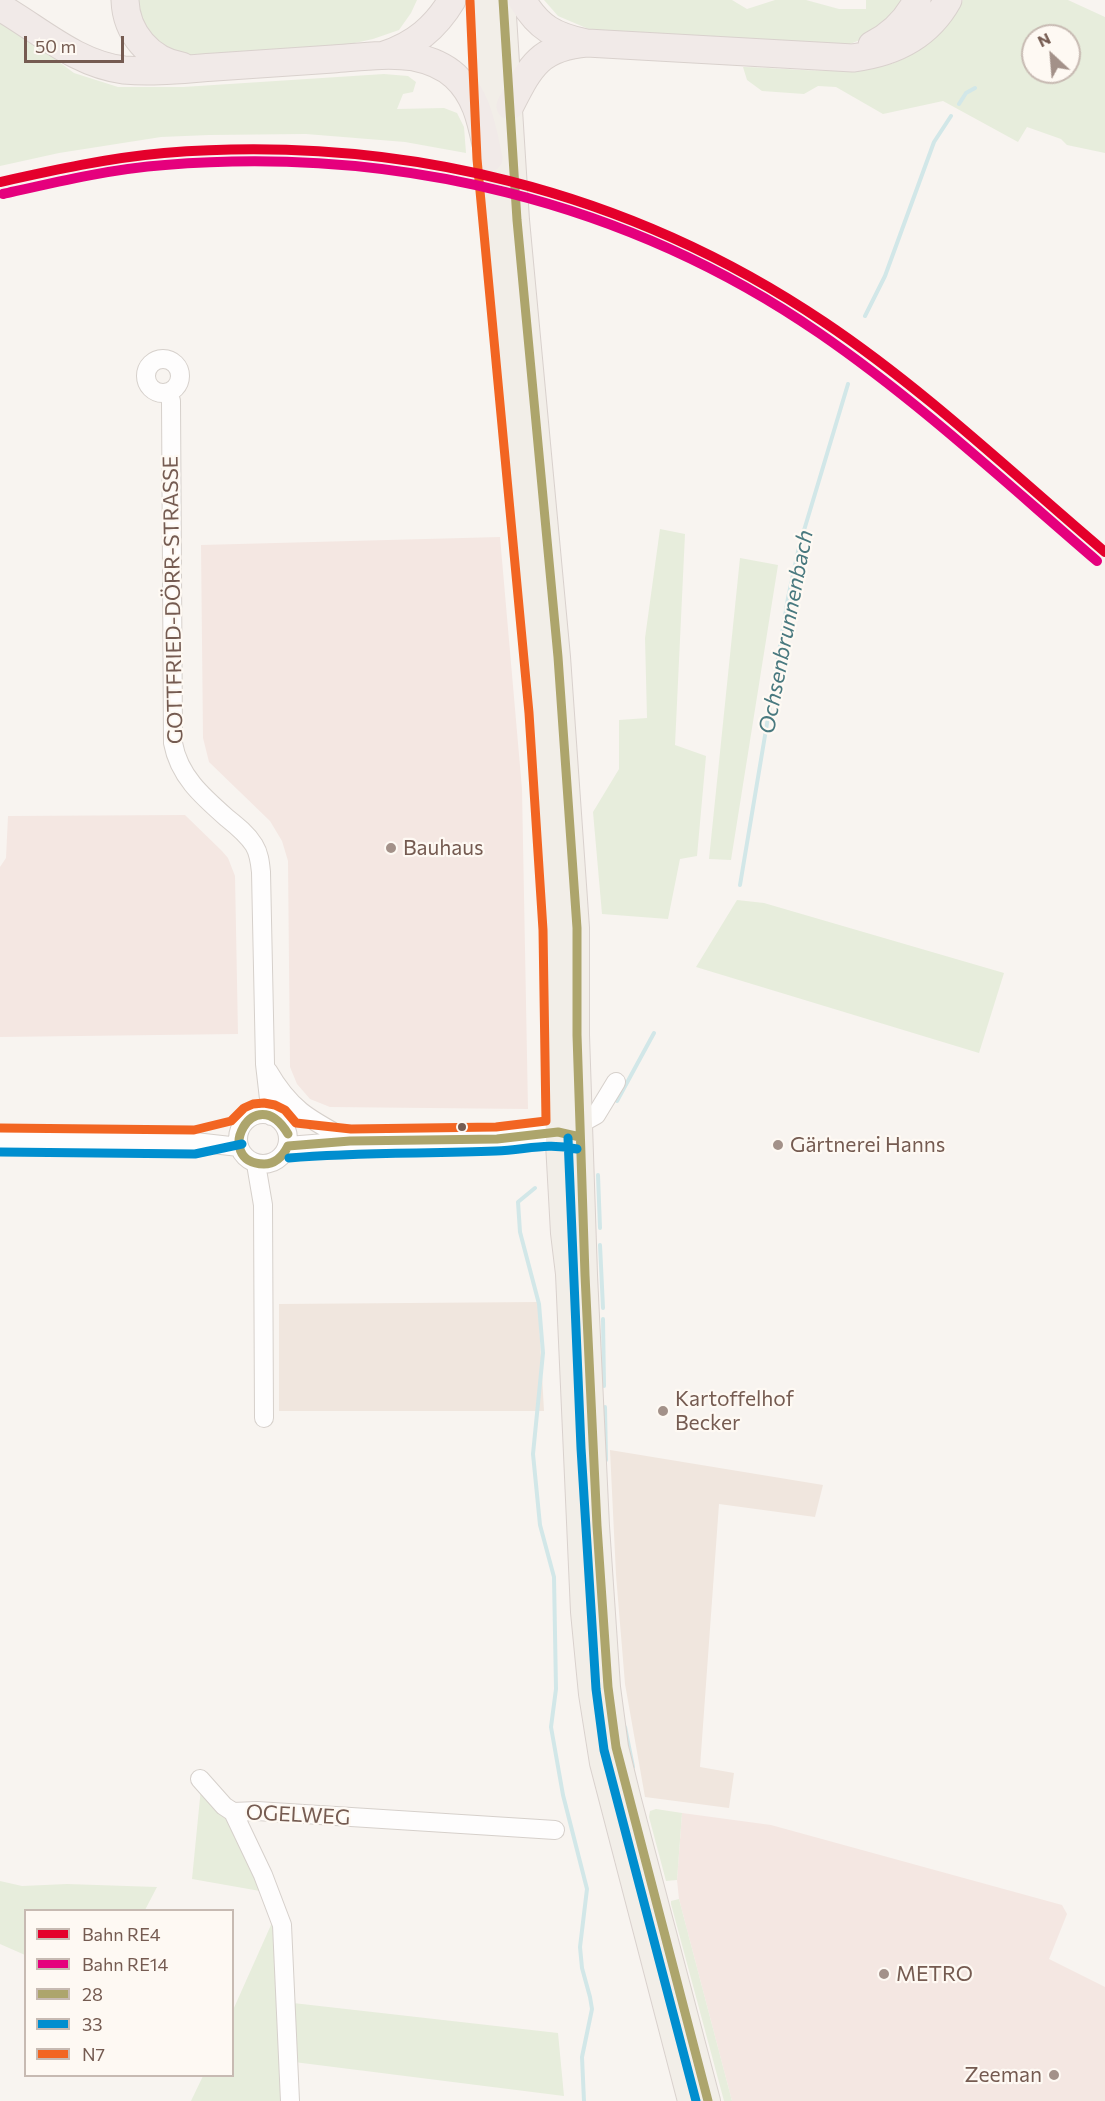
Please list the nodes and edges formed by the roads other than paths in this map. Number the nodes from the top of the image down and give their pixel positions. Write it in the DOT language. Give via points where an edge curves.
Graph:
graph roads {
  1 [pos="125,0"];
  2 [pos="452,0"];
  3 [pos="482,0"];
  4 [pos="503,0"];
  5 [pos="522,0"];
  6 [pos="917,0"];
  7 [pos="948,0"];
  8 [pos="0,7"];
  9 [pos="587,43"];
  10 [pos="383,55"];
  11 [pos="821,57"];
  12 [pos="195,69"];
  13 [pos="510,106"];
  14 [pos="502,174"];
  15 [pos="168,392"];
  16 [pos="265,1064"];
  17 [pos="616,1082"];
  18 [pos="265,1115"];
  19 [pos="569,1133"];
  20 [pos="0,1140"];
  21 [pos="239,1140"];
  22 [pos="288,1140"];
  23 [pos="351,1141"];
  24 [pos="263,1164"];
  25 [pos="264,1418"];
  26 [pos="200,1779"];
  27 [pos="233,1812"];
  28 [pos="555,1830"];
  29 [pos="290,2101"];
  30 [pos="690,2101"];
  31 [pos="708,2101"];
  1 -- 12 [label="highway" via="132,29 149,51 174,65"];
  2 -- 10 [label="highway" via="429,30 400,50"];
  3 -- 14 [label="main road"];
  4 -- 13 [label="main road"];
  5 -- 9 [label="highway" via="551,32"];
  6 -- 11 [label="highway" via="906,19 880,41 848,53"];
  7 -- 11 [label="highway" via="925,29 898,47 853,58"];
  8 -- 12 [label="highway" via="69,51 103,66 142,71"];
  9 -- 11 [label="highway"];
  9 -- 13 [label="highway" via="560,48 537,61"];
  10 -- 12 [label="highway"];
  10 -- 14 [label="highway" via="416,58 454,75 477,107"];
  13 -- 14 [label="main road"];
  14 -- 19 [label="main road" via="564,732 577,928 577,1035"];
  15 -- 16 [label="street, GOTTFRIED-DÖRR-STRASSE" via="173,742 180,768 190,782 244,832 259,857"];
  16 -- 18 [label="street, GOTTFRIED-DÖRR-STRASSE"];
  16 -- 23 [label="street" via="297,1110"];
  17 -- 19 [label="street" via="595,1117"];
  18 -- 21 [label="street" via="246,1121"];
  18 -- 22 [label="street" via="284,1125"];
  19 -- 23 [label="street" via="496,1139"];
  19 -- 30 [label="main road" via="563,1233 583,1612 591,1694 602,1763"];
  19 -- 31 [label="main road" via="608,1687 616,1747"];
  20 -- 21 [label="street"];
  21 -- 24 [label="street" via="243,1154"];
  22 -- 23 [label="street"];
  22 -- 24 [label="street" via="279,1159"];
  24 -- 25 [label="street"];
  26 -- 27 [label="street"];
  27 -- 28 [label="street, OGELWEG"];
  27 -- 29 [label="street, OGELWEG" via="264,1875 282,1925"];
}
